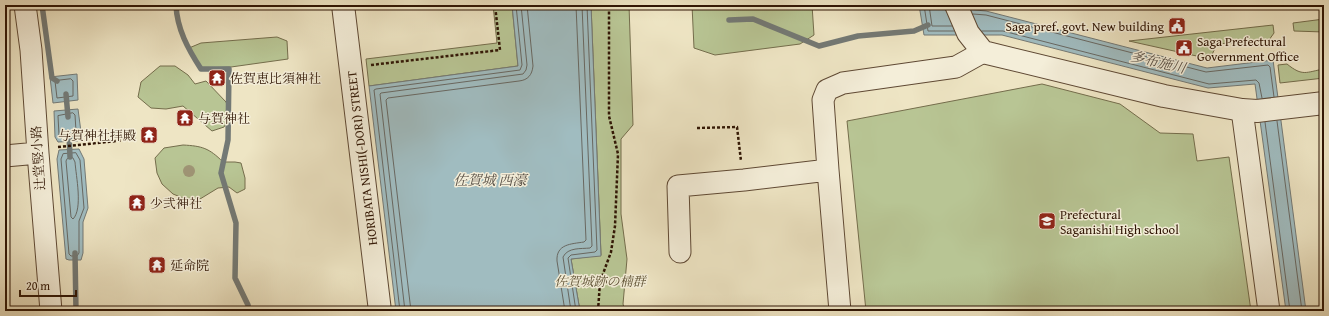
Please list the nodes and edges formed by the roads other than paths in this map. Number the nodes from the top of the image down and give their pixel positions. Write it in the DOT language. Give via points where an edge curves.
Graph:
graph roads {
  1 [pos="25,5"];
  2 [pos="343,5"];
  3 [pos="956,5"];
  4 [pos="983,52"];
  5 [pos="1324,103"];
  6 [pos="1250,110"];
  7 [pos="38,153"];
  8 [pos="5,156"];
  9 [pos="828,170"];
  10 [pos="680,252"];
  11 [pos="51,311"];
  12 [pos="380,311"];
  13 [pos="840,311"];
  14 [pos="1269,311"];
  1 -- 7 [label="street, 辻堂竪小路" via="31,50"];
  2 -- 12 [label="street, HORIBATA NISHI(-DORI) STREET"];
  3 -- 4 [label="street" via="968,33"];
  4 -- 6 [label="street" via="1164,96"];
  4 -- 9 [label="street" via="956,67 843,83 827,90 823,100"];
  5 -- 6 [label="street"];
  6 -- 14 [label="street"];
  7 -- 8 [label="street"];
  7 -- 11 [label="street, 辻堂竪小路"];
  9 -- 10 [label="street" via="678,186"];
  9 -- 13 [label="street"];
}
